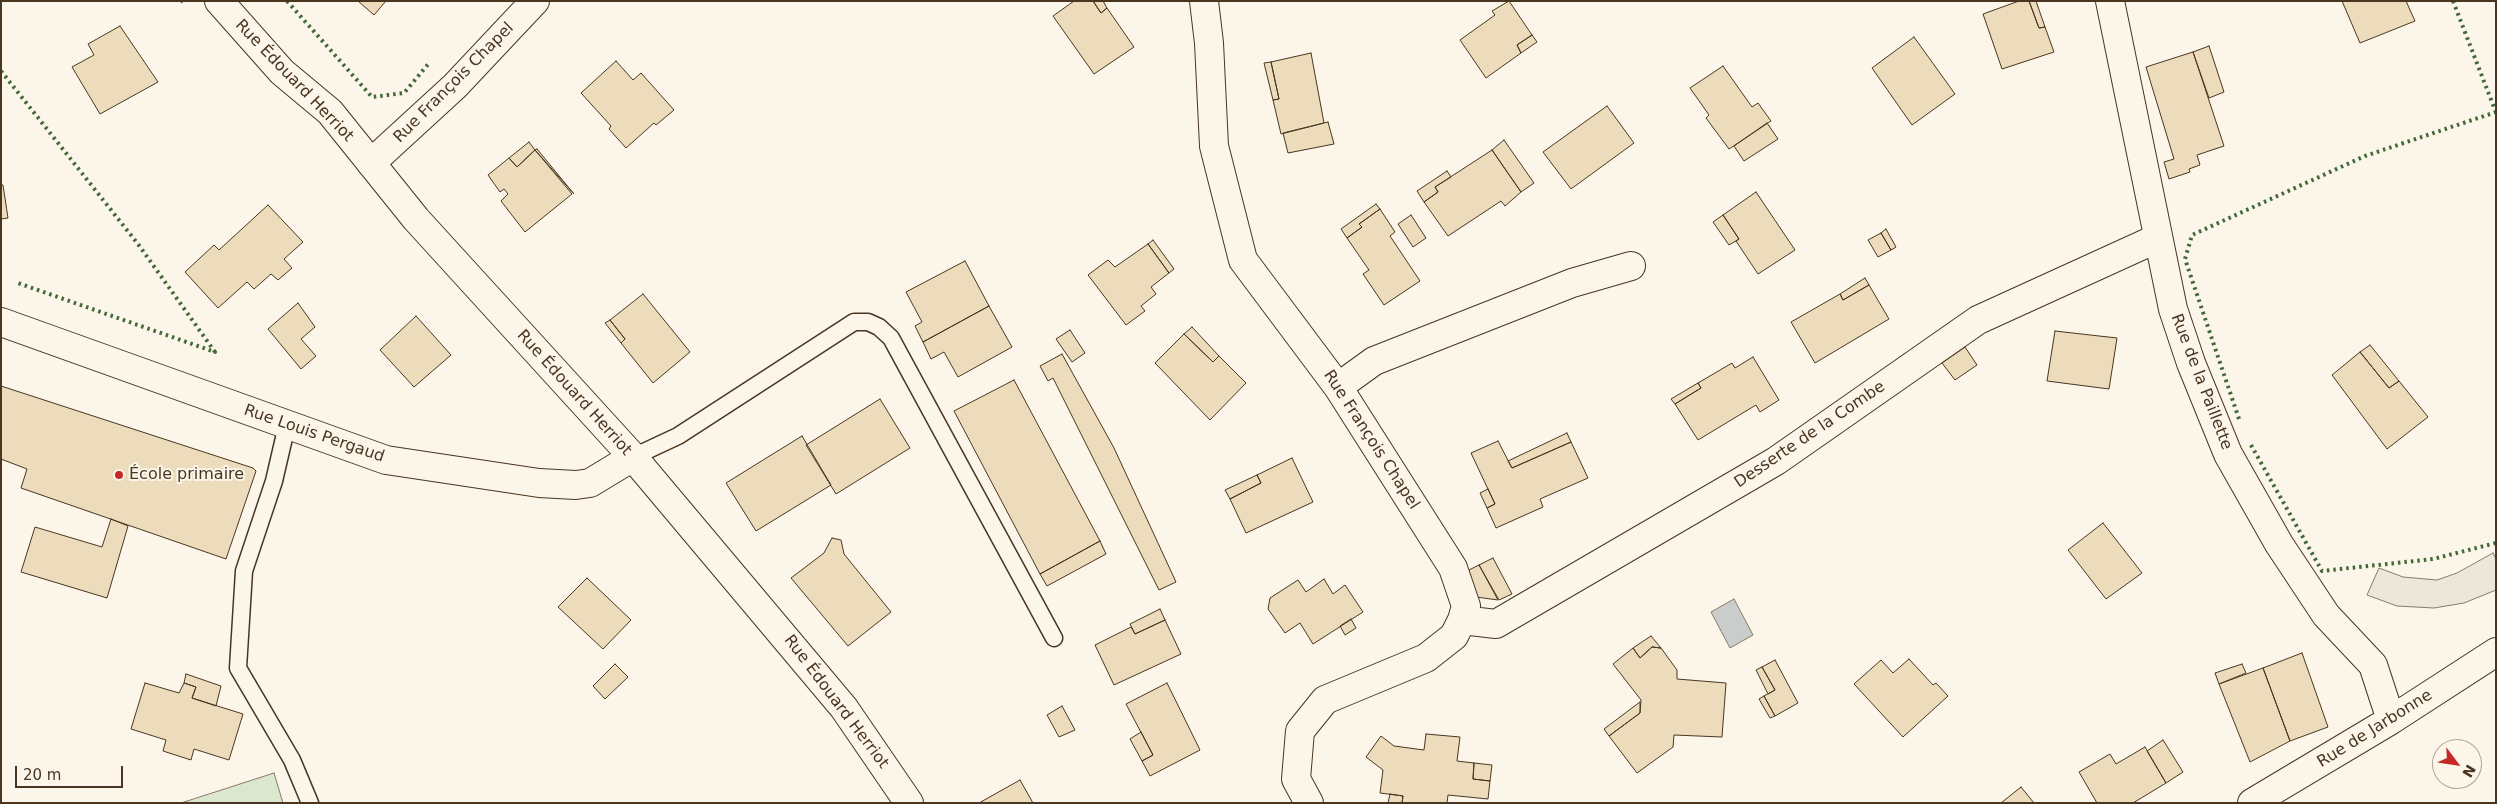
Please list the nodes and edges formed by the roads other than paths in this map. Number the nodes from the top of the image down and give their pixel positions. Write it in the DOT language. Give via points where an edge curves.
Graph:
graph roads {
  1 [pos="219,1"];
  2 [pos="535,1"];
  3 [pos="1204,1"];
  4 [pos="2110,1"];
  5 [pos="371,163"];
  6 [pos="2158,238"];
  7 [pos="1631,266"];
  8 [pos="1,322"];
  9 [pos="1338,387"];
  10 [pos="287,425"];
  11 [pos="632,457"];
  12 [pos="1462,620"];
  13 [pos="1054,638"];
  14 [pos="2496,652"];
  15 [pos="2392,720"];
  16 [pos="310,803"];
  17 [pos="909,803"];
  18 [pos="1309,803"];
  19 [pos="2252,803"];
  1 -- 5 [label="street, Rue Édouard Herriot" via="282,72 330,112"];
  2 -- 5 [label="street, Rue François Chapel" via="455,86"];
  3 -- 9 [label="street, Rue François Chapel" via="1214,146 1243,260"];
  4 -- 6 [label="street, Rue de la Paillette"];
  5 -- 11 [label="street, Rue Édouard Herriot" via="435,240"];
  6 -- 12 [label="street, Desserte de la Combe" via="1978,320 1776,462 1496,624"];
  6 -- 15 [label="street, Rue de la Paillette" via="2173,309 2228,454 2279,544 2326,615 2373,665"];
  7 -- 9 [label="street" via="1572,283 1374,362"];
  8 -- 10 [label="street, Rue Louis Pergaud"];
  9 -- 12 [label="street, Rue François Chapel" via="1452,568 1466,606"];
  10 -- 11 [label="street, Rue Louis Pergaud" via="386,460 539,484 576,486 590,483"];
  10 -- 16 [label="lane" via="274,481 244,571 238,668 292,760"];
  11 -- 13 [label="lane" via="678,436 854,322 868,322 891,338"];
  11 -- 17 [label="street, Rue Édouard Herriot" via="844,708"];
  12 -- 18 [label="street" via="1454,636 1426,658 1325,700 1300,731 1296,780"];
  14 -- 15 [label="street, Rue de Jarbonne"];
  15 -- 19 [label="street, Rue de Jarbonne"];
}
